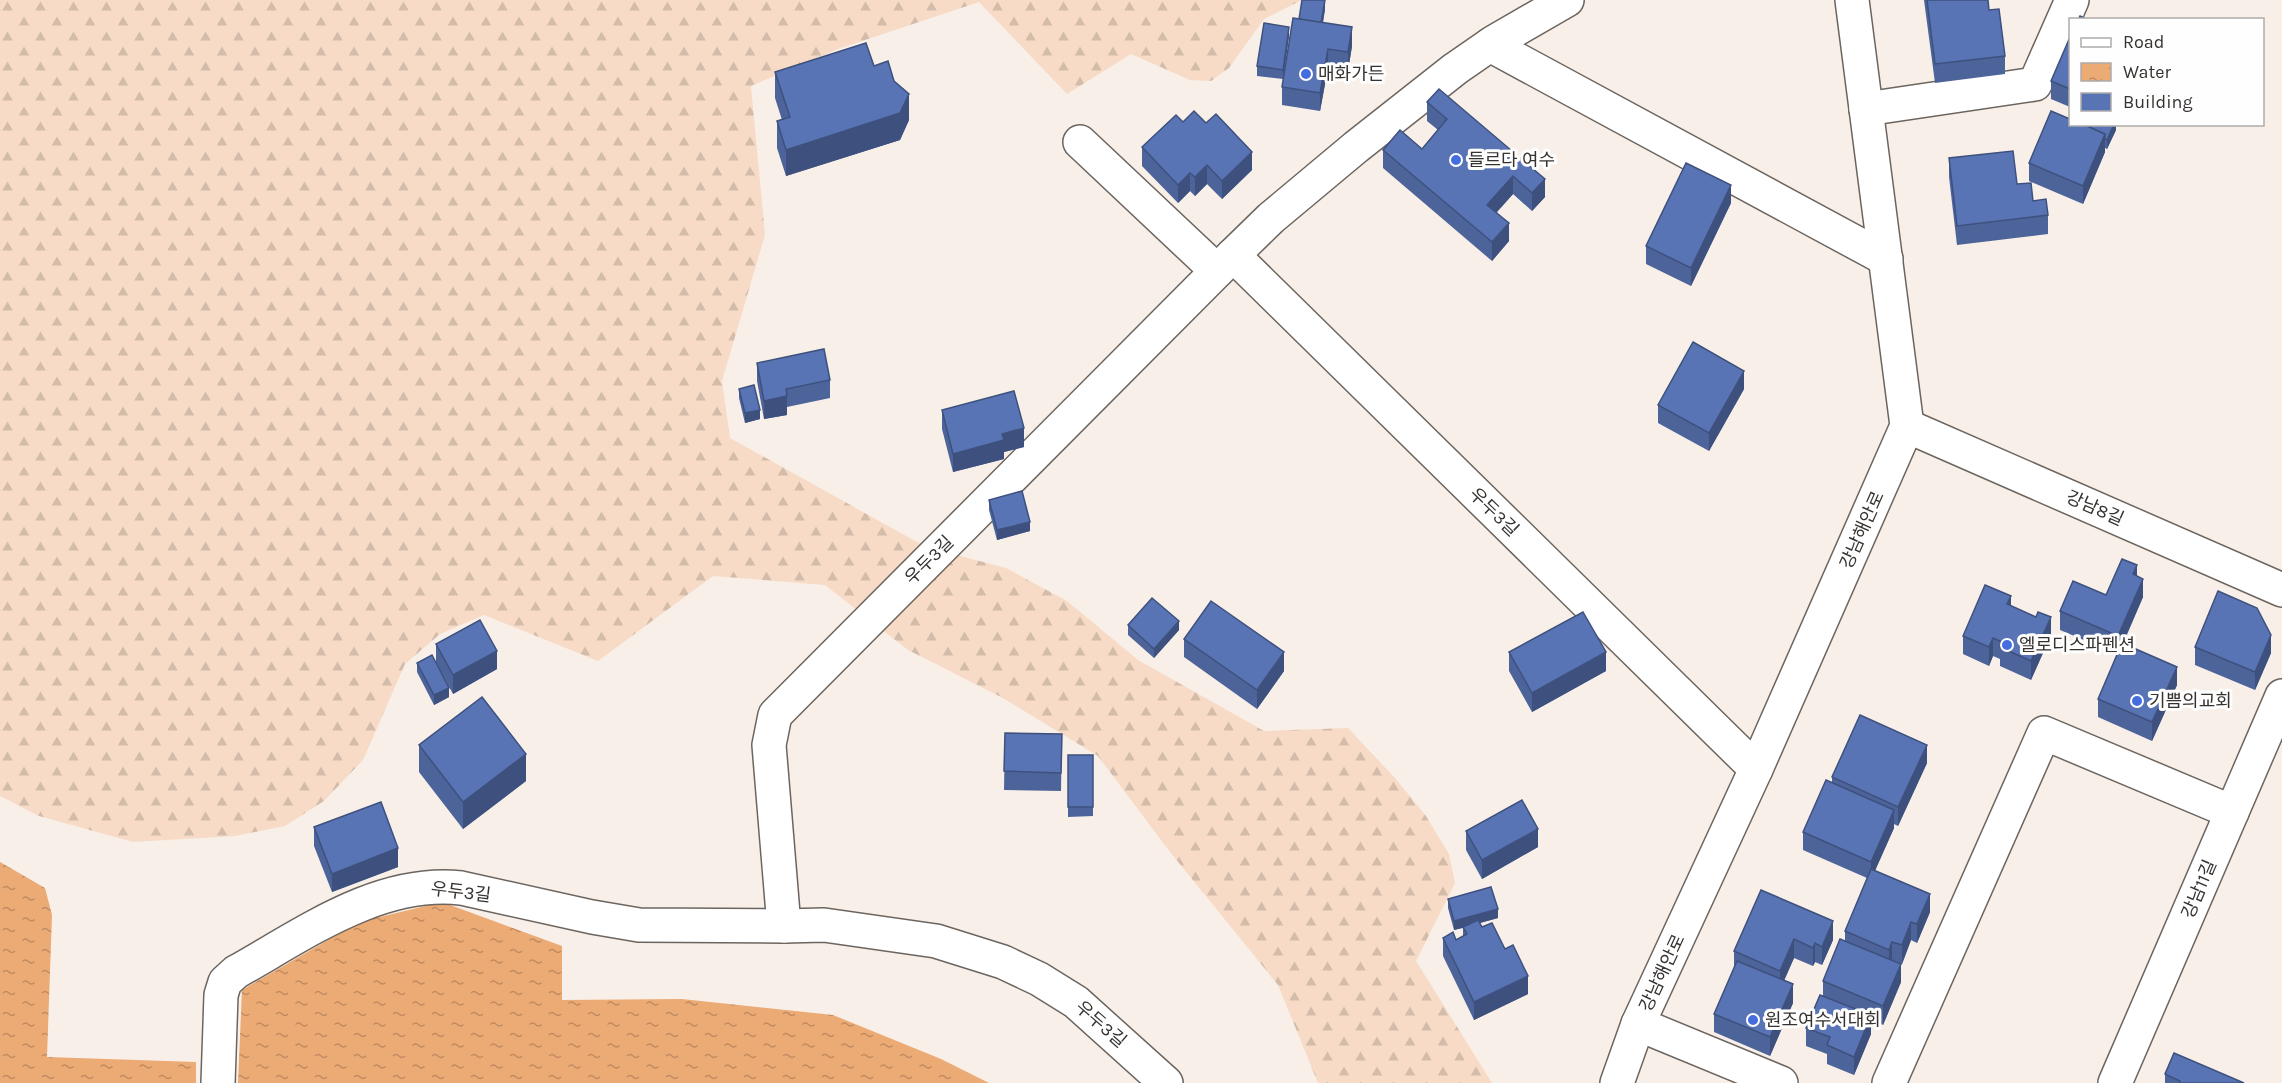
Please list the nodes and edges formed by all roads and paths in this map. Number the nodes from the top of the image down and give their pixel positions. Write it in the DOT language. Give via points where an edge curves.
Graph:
graph roads {
  1 [pos="1567,0"];
  2 [pos="1852,0"];
  3 [pos="2072,0"];
  4 [pos="1490,45"];
  5 [pos="1866,109"];
  6 [pos="1080,142"];
  7 [pos="1886,259"];
  8 [pos="1225,263"];
  9 [pos="1907,426"];
  10 [pos="2282,590"];
  11 [pos="2282,696"];
  12 [pos="1756,769"];
  13 [pos="2232,812"];
  14 [pos="784,926"];
  15 [pos="1638,1024"];
  16 [pos="218,1083"];
  17 [pos="1166,1083"];
  18 [pos="1617,1083"];
  19 [pos="1781,1083"];
  20 [pos="1889,1083"];
  21 [pos="2115,1083"];
  1 -- 4 [label="street, 우두3길"];
  2 -- 5 [label="street"];
  3 -- 5 [label="street" via="2035,84"];
  4 -- 7 [label="street"];
  4 -- 8 [label="street, 우두3길" via="1356,147 1271,218"];
  5 -- 7 [label="street"];
  6 -- 8 [label="street"];
  7 -- 9 [label="street"];
  8 -- 12 [label="street, 우두3길"];
  8 -- 14 [label="street, 우두3길" via="775,715 769,745"];
  9 -- 10 [label="street, 강남8길"];
  9 -- 12 [label="street, 강남해안로"];
  11 -- 13 [label="street, 강남11길"];
  12 -- 15 [label="street, 강남해안로"];
  13 -- 20 [label="street" via="2044,733"];
  13 -- 21 [label="street, 강남11길"];
  14 -- 16 [label="street, 우두3길" via="639,925 461,888 420,887 400,892 345,912 236,972 225,982 221,995"];
  14 -- 17 [label="street, 우두3길" via="874,930 936,941 1003,962 1076,1002"];
  15 -- 18 [label="street, 강남해안로"];
  15 -- 19 [label="street, 강남해안로"];
}
